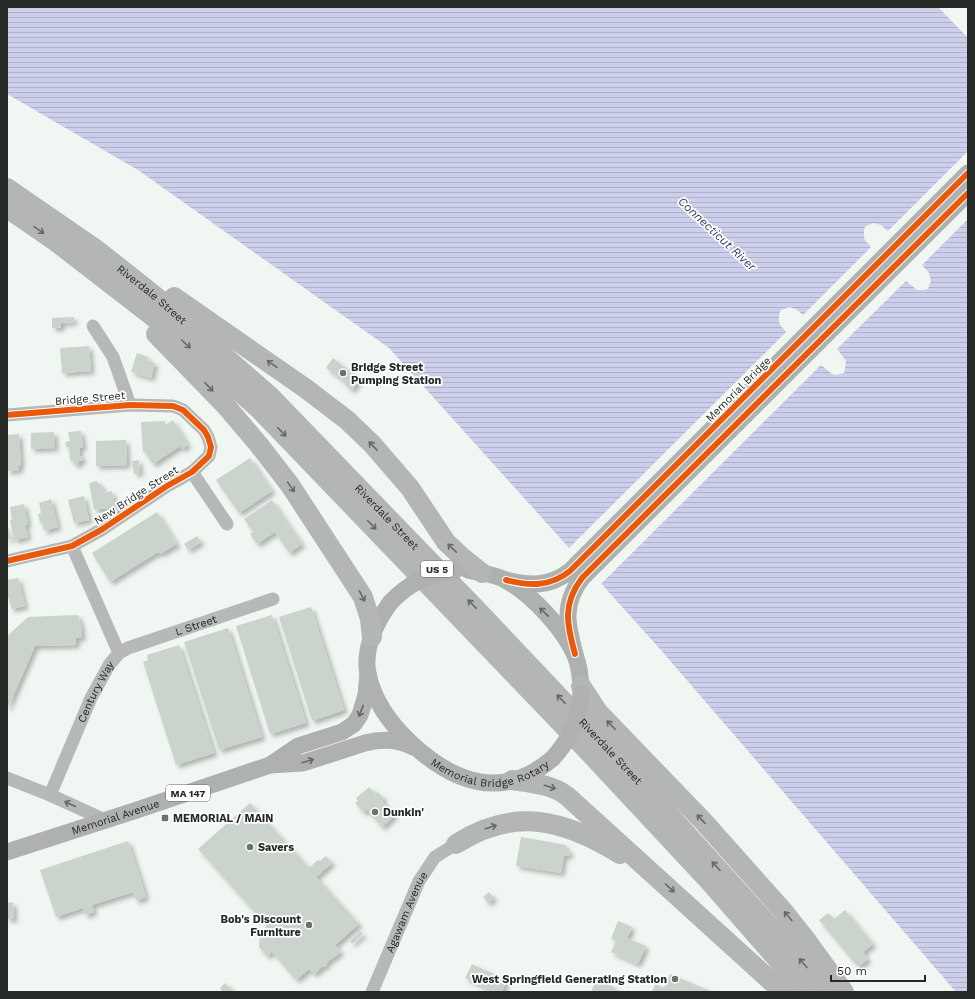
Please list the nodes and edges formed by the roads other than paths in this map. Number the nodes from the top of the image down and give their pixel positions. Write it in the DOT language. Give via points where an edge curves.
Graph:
graph roads {
  1 [pos="968,173"];
  2 [pos="7,188"];
  3 [pos="968,192"];
  4 [pos="7,208"];
  5 [pos="97,250"];
  6 [pos="81,261"];
  7 [pos="94,326"];
  8 [pos="130,404"];
  9 [pos="175,407"];
  10 [pos="7,415"];
  11 [pos="192,472"];
  12 [pos="227,524"];
  13 [pos="72,546"];
  14 [pos="7,561"];
  15 [pos="482,573"];
  16 [pos="506,580"];
  17 [pos="569,583"];
  18 [pos="273,599"];
  19 [pos="372,637"];
  20 [pos="118,653"];
  21 [pos="575,654"];
  22 [pos="368,673"];
  23 [pos="581,690"];
  24 [pos="417,748"];
  25 [pos="270,765"];
  26 [pos="7,778"];
  27 [pos="512,780"];
  28 [pos="50,796"];
  29 [pos="106,820"];
  30 [pos="456,844"];
  31 [pos="7,852"];
  32 [pos="650,872"];
  33 [pos="372,992"];
  34 [pos="783,992"];
  35 [pos="806,992"];
  36 [pos="828,992"];
  37 [pos="844,992"];
  1 -- 17 [label="main road, Memorial Bridge" via="573,568"];
  2 -- 5 [label="highway, Riverdale Street / US 5"];
  3 -- 17 [label="main road" via="582,578"];
  4 -- 6 [label="highway, Riverdale Street / US 5, one-way"];
  15 -- 5 [label="highway, one-way" via="446,542 395,470 372,444 333,408 174,297"];
  36 -- 5 [label="highway, Riverdale Street / US 5, one-way" via="636,778 269,395 154,295"];
  6 -- 19 [label="highway, one-way" via="198,376 275,464 363,597"];
  6 -- 35 [label="highway, Riverdale Street / US 5, one-way" via="169,329 265,415 584,747 708,880"];
  7 -- 8 [label="street" via="113,357"];
  8 -- 9 [label="street, Bridge Street"];
  8 -- 10 [label="street, Bridge Street"];
  9 -- 11 [label="street, New Bridge Street" via="204,430 210,442 209,456"];
  11 -- 12 [label="street"];
  11 -- 13 [label="street, New Bridge Street"];
  13 -- 14 [label="street, New Bridge Street"];
  13 -- 20 [label="street, Century Way"];
  15 -- 16 [label="main road, Memorial Bridge Rotary"];
  15 -- 19 [label="main road, Memorial Bridge Rotary, bridge" via="456,570 419,579 390,603"];
  16 -- 17 [label="main road, Memorial Bridge" via="539,585 552,582"];
  21 -- 16 [label="main road, Memorial Bridge Rotary, one-way" via="551,618"];
  17 -- 21 [label="main road" via="569,631"];
  18 -- 20 [label="street, L Street"];
  19 -- 22 [label="main road, Memorial Bridge Rotary"];
  20 -- 28 [label="street, Century Way" via="91,698"];
  21 -- 23 [label="main road, Memorial Bridge Rotary" via="581,676"];
  22 -- 24 [label="main road, Memorial Bridge Rotary" via="376,697 388,718"];
  22 -- 25 [label="main road, Memorial Avenue / MA 147, one-way" via="362,709 350,727 298,746"];
  23 -- 27 [label="main road, Memorial Bridge Rotary, bridge" via="578,712 564,744 552,759 534,772"];
  37 -- 23 [label="highway, one-way" via="784,912 703,821 598,712"];
  25 -- 24 [label="main road, Memorial Avenue / MA 147, one-way" via="303,763 375,741 397,741"];
  24 -- 27 [label="main road, Memorial Bridge Rotary" via="445,770 466,779 488,782"];
  25 -- 29 [label="main road, Memorial Avenue / MA 147"];
  26 -- 28 [label="street"];
  27 -- 32 [label="highway, one-way" via="562,792"];
  29 -- 28 [label="street, one-way"];
  29 -- 31 [label="main road, Memorial Avenue / MA 147"];
  30 -- 32 [label="highway, one-way" via="468,836 496,825 541,822 576,831"];
  30 -- 33 [label="street, Agawam Avenue" via="435,856 419,880"];
  32 -- 34 [label="highway, one-way"];
}
